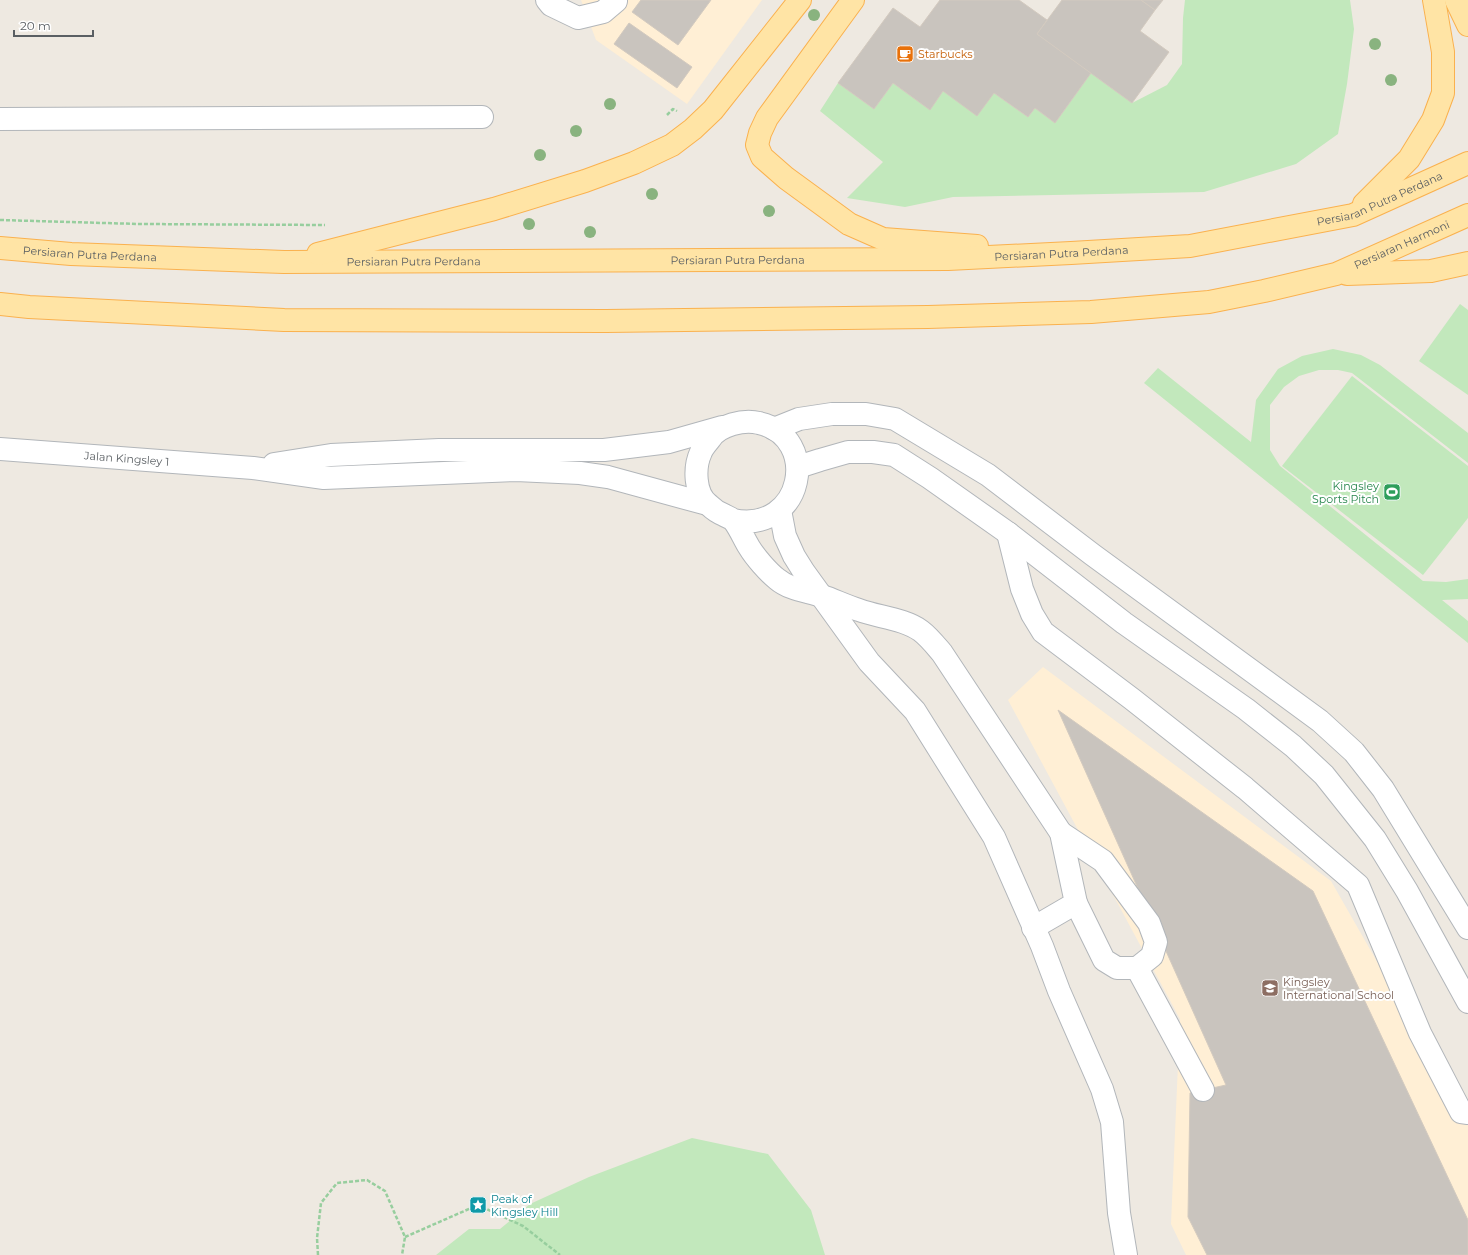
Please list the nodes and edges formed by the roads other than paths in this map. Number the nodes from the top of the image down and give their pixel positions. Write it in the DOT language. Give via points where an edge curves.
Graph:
graph roads {
  1 [pos="547,0"];
  2 [pos="800,0"];
  3 [pos="853,0"];
  4 [pos="1434,0"];
  5 [pos="1456,0"];
  6 [pos="616,1"];
  7 [pos="1468,25"];
  8 [pos="482,117"];
  9 [pos="0,119"];
  10 [pos="1465,165"];
  11 [pos="1353,215"];
  12 [pos="1468,215"];
  13 [pos="0,248"];
  14 [pos="1071,252"];
  15 [pos="284,262"];
  16 [pos="1468,263"];
  17 [pos="1336,274"];
  18 [pos="0,304"];
  19 [pos="726,426"];
  20 [pos="774,429"];
  21 [pos="0,449"];
  22 [pos="798,467"];
  23 [pos="253,468"];
  24 [pos="707,504"];
  25 [pos="780,510"];
  26 [pos="733,520"];
  27 [pos="1008,533"];
  28 [pos="822,596"];
  29 [pos="1061,833"];
  30 [pos="1076,903"];
  31 [pos="1033,928"];
  32 [pos="1468,928"];
  33 [pos="1137,968"];
  34 [pos="1466,999"];
  35 [pos="1468,1017"];
  36 [pos="1203,1090"];
  37 [pos="1468,1113"];
  38 [pos="1126,1255"];
  1 -- 6 [label="street" via="578,18 603,12"];
  2 -- 15 [label="main road" via="713,110 672,145 585,182 494,209"];
  3 -- 14 [label="main road" via="766,118 757,145 762,157 849,224 883,239"];
  4 -- 11 [label="main road" via="1443,52 1443,93 1433,120 1409,159"];
  5 -- 7 [label="main road"];
  8 -- 9 [label="street"];
  10 -- 11 [label="main road, Persiaran Putra Perdana"];
  11 -- 14 [label="main road, Persiaran Putra Perdana" via="1190,246"];
  12 -- 17 [label="main road, Persiaran Harmoni"];
  13 -- 15 [label="main road, Persiaran Putra Perdana" via="71,254"];
  14 -- 15 [label="main road, Persiaran Putra Perdana" via="948,259"];
  16 -- 17 [label="main road" via="1431,271"];
  17 -- 18 [label="main road" via="1209,302 1091,312 928,318 284,320"];
  19 -- 20 [label="street" via="742,422 759,422"];
  19 -- 23 [label="street" via="669,442 604,450 439,450 331,455"];
  19 -- 24 [label="street" via="711,436 701,452 698,463 697,483"];
  20 -- 22 [label="street" via="786,439 794,452"];
  20 -- 32 [label="street" via="799,419 832,414 866,414 895,419 988,475 1092,555 1320,721 1354,752 1384,789"];
  21 -- 23 [label="street, Jalan Kingsley 1"];
  22 -- 25 [label="street" via="796,484 790,498"];
  22 -- 27 [label="street" via="848,452 894,455"];
  23 -- 24 [label="street" via="324,478 516,470 580,473 608,477"];
  24 -- 26 [label="street"];
  25 -- 26 [label="street" via="758,521"];
  25 -- 28 [label="street" via="785,536 794,556"];
  26 -- 28 [label="street" via="750,549 777,579 798,590"];
  27 -- 34 [label="street" via="1124,623 1246,709 1293,746 1324,775 1375,839 1407,891"];
  27 -- 37 [label="street" via="1022,589 1043,632 1246,788 1358,885 1420,1033 1461,1112"];
  28 -- 29 [label="street" via="902,622 921,631 942,653"];
  28 -- 31 [label="street" via="869,662 915,711 958,778 994,837"];
  29 -- 30 [label="street"];
  29 -- 33 [label="street" via="1104,860 1149,923 1156,942 1152,956"];
  30 -- 31 [label="street"];
  30 -- 33 [label="street" via="1104,960 1117,968"];
  31 -- 38 [label="street" via="1102,1089 1112,1122 1119,1213"];
  33 -- 36 [label="street"];
  34 -- 35 [label="street"];
}
